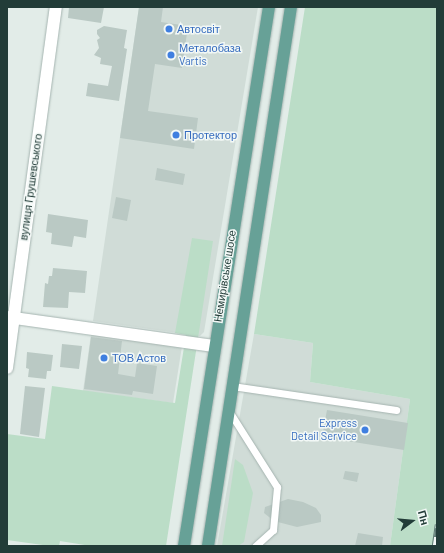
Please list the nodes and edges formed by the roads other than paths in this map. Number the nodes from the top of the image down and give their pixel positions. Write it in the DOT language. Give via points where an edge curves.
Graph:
graph roads {
  1 [pos="56,7"];
  2 [pos="269,7"];
  3 [pos="291,7"];
  4 [pos="10,317"];
  5 [pos="213,346"];
  6 [pos="7,368"];
  7 [pos="232,386"];
  8 [pos="228,410"];
  9 [pos="396,410"];
  10 [pos="184,546"];
  11 [pos="208,546"];
  12 [pos="255,546"];
  1 -- 4 [label="street, вулиця Грушевського"];
  2 -- 5 [label="main road, Немирівське шосе"];
  3 -- 7 [label="main road"];
  4 -- 5 [label="street"];
  4 -- 6 [label="street, вулиця Грушевського"];
  5 -- 10 [label="main road, Немирівське шосе"];
  7 -- 8 [label="main road"];
  7 -- 9 [label="lane"];
  8 -- 11 [label="main road"];
  8 -- 12 [label="lane" via="277,487 272,530"];
}
